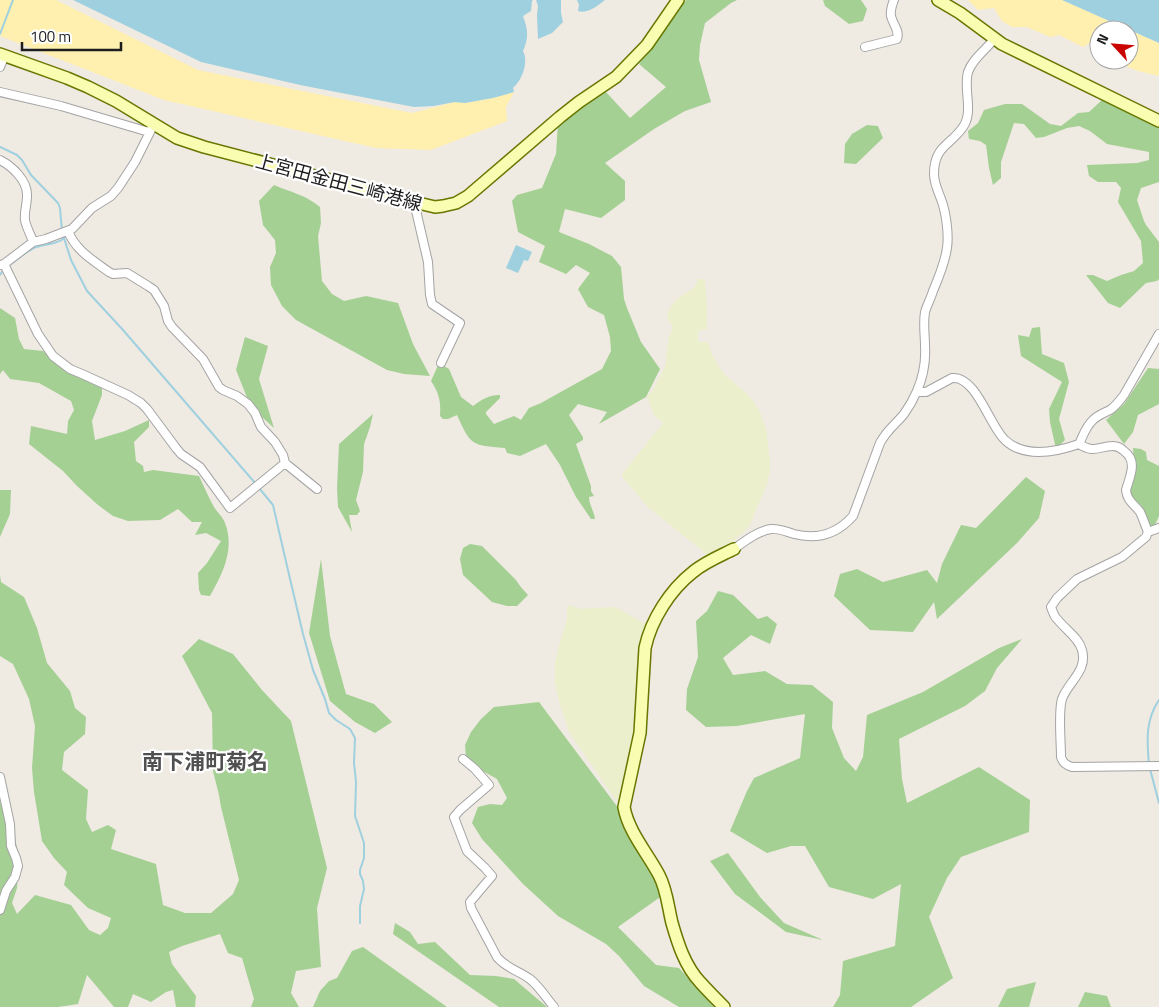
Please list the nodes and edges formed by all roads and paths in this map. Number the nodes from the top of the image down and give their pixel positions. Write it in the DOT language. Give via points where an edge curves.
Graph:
graph roads {
  1 [pos="678,0"];
  2 [pos="894,0"];
  3 [pos="938,0"];
  4 [pos="994,39"];
  5 [pos="865,47"];
  6 [pos="2,55"];
  7 [pos="0,67"];
  8 [pos="0,92"];
  9 [pos="1159,121"];
  10 [pos="152,128"];
  11 [pos="0,160"];
  12 [pos="414,202"];
  13 [pos="68,231"];
  14 [pos="33,242"];
  15 [pos="4,267"];
  16 [pos="1159,334"];
  17 [pos="441,363"];
  18 [pos="917,392"];
  19 [pos="1079,444"];
  20 [pos="285,462"];
  21 [pos="317,489"];
  22 [pos="1159,528"];
  23 [pos="1148,532"];
  24 [pos="734,549"];
  25 [pos="463,759"];
  26 [pos="1153,766"];
  27 [pos="0,777"];
  28 [pos="0,910"];
  29 [pos="554,1007"];
  30 [pos="724,1007"];
  1 -- 12 [label="main road, 上宮田金田三崎港線" via="647,46 616,77 560,117 468,196 456,203 435,207"];
  2 -- 5 [label="street" via="890,14 897,39"];
  3 -- 4 [label="main road"];
  4 -- 9 [label="main road"];
  4 -- 18 [label="street" via="969,71 964,126 943,147 935,162 934,174 945,214 948,245 925,311 924,363"];
  6 -- 7 [label="street"];
  6 -- 10 [label="main road, 上宮田金田三崎港線" via="88,87 116,101"];
  8 -- 10 [label="street"];
  10 -- 12 [label="main road, 上宮田金田三崎港線" via="198,145"];
  10 -- 13 [label="street" via="115,192"];
  11 -- 14 [label="street" via="18,173 27,189 25,220"];
  12 -- 17 [label="street" via="428,262 432,304 460,323"];
  13 -- 14 [label="street"];
  13 -- 20 [label="street" via="71,240 109,272 127,273 154,290 172,327 203,359 219,386 248,404"];
  14 -- 15 [label="street"];
  15 -- 20 [label="street" via="49,351 70,369 141,403 181,454 200,467 230,508"];
  16 -- 19 [label="street" via="1124,395 1111,409 1092,420"];
  18 -- 19 [label="street" via="926,392 957,378 970,387 1001,436 1011,445 1024,450 1049,452"];
  18 -- 24 [label="street" via="880,443 853,516 845,526 818,536 770,530"];
  19 -- 23 [label="street" via="1092,449 1112,446 1128,454 1133,464 1127,495 1142,515"];
  20 -- 21 [label="street"];
  22 -- 23 [label="street"];
  23 -- 26 [label="street" via="1122,557 1076,579 1051,607 1056,619 1079,643 1083,653 1080,672 1064,692 1060,705 1063,761 1072,767"];
  24 -- 30 [label="main road" via="699,567 680,583 652,625 645,648 640,733 624,808 633,832 664,887 686,962"];
  25 -- 29 [label="street" via="489,785 454,817 467,851 492,876 470,902 471,908 502,963 532,980"];
  27 -- 28 [label="street" via="11,846 18,866"];
}
